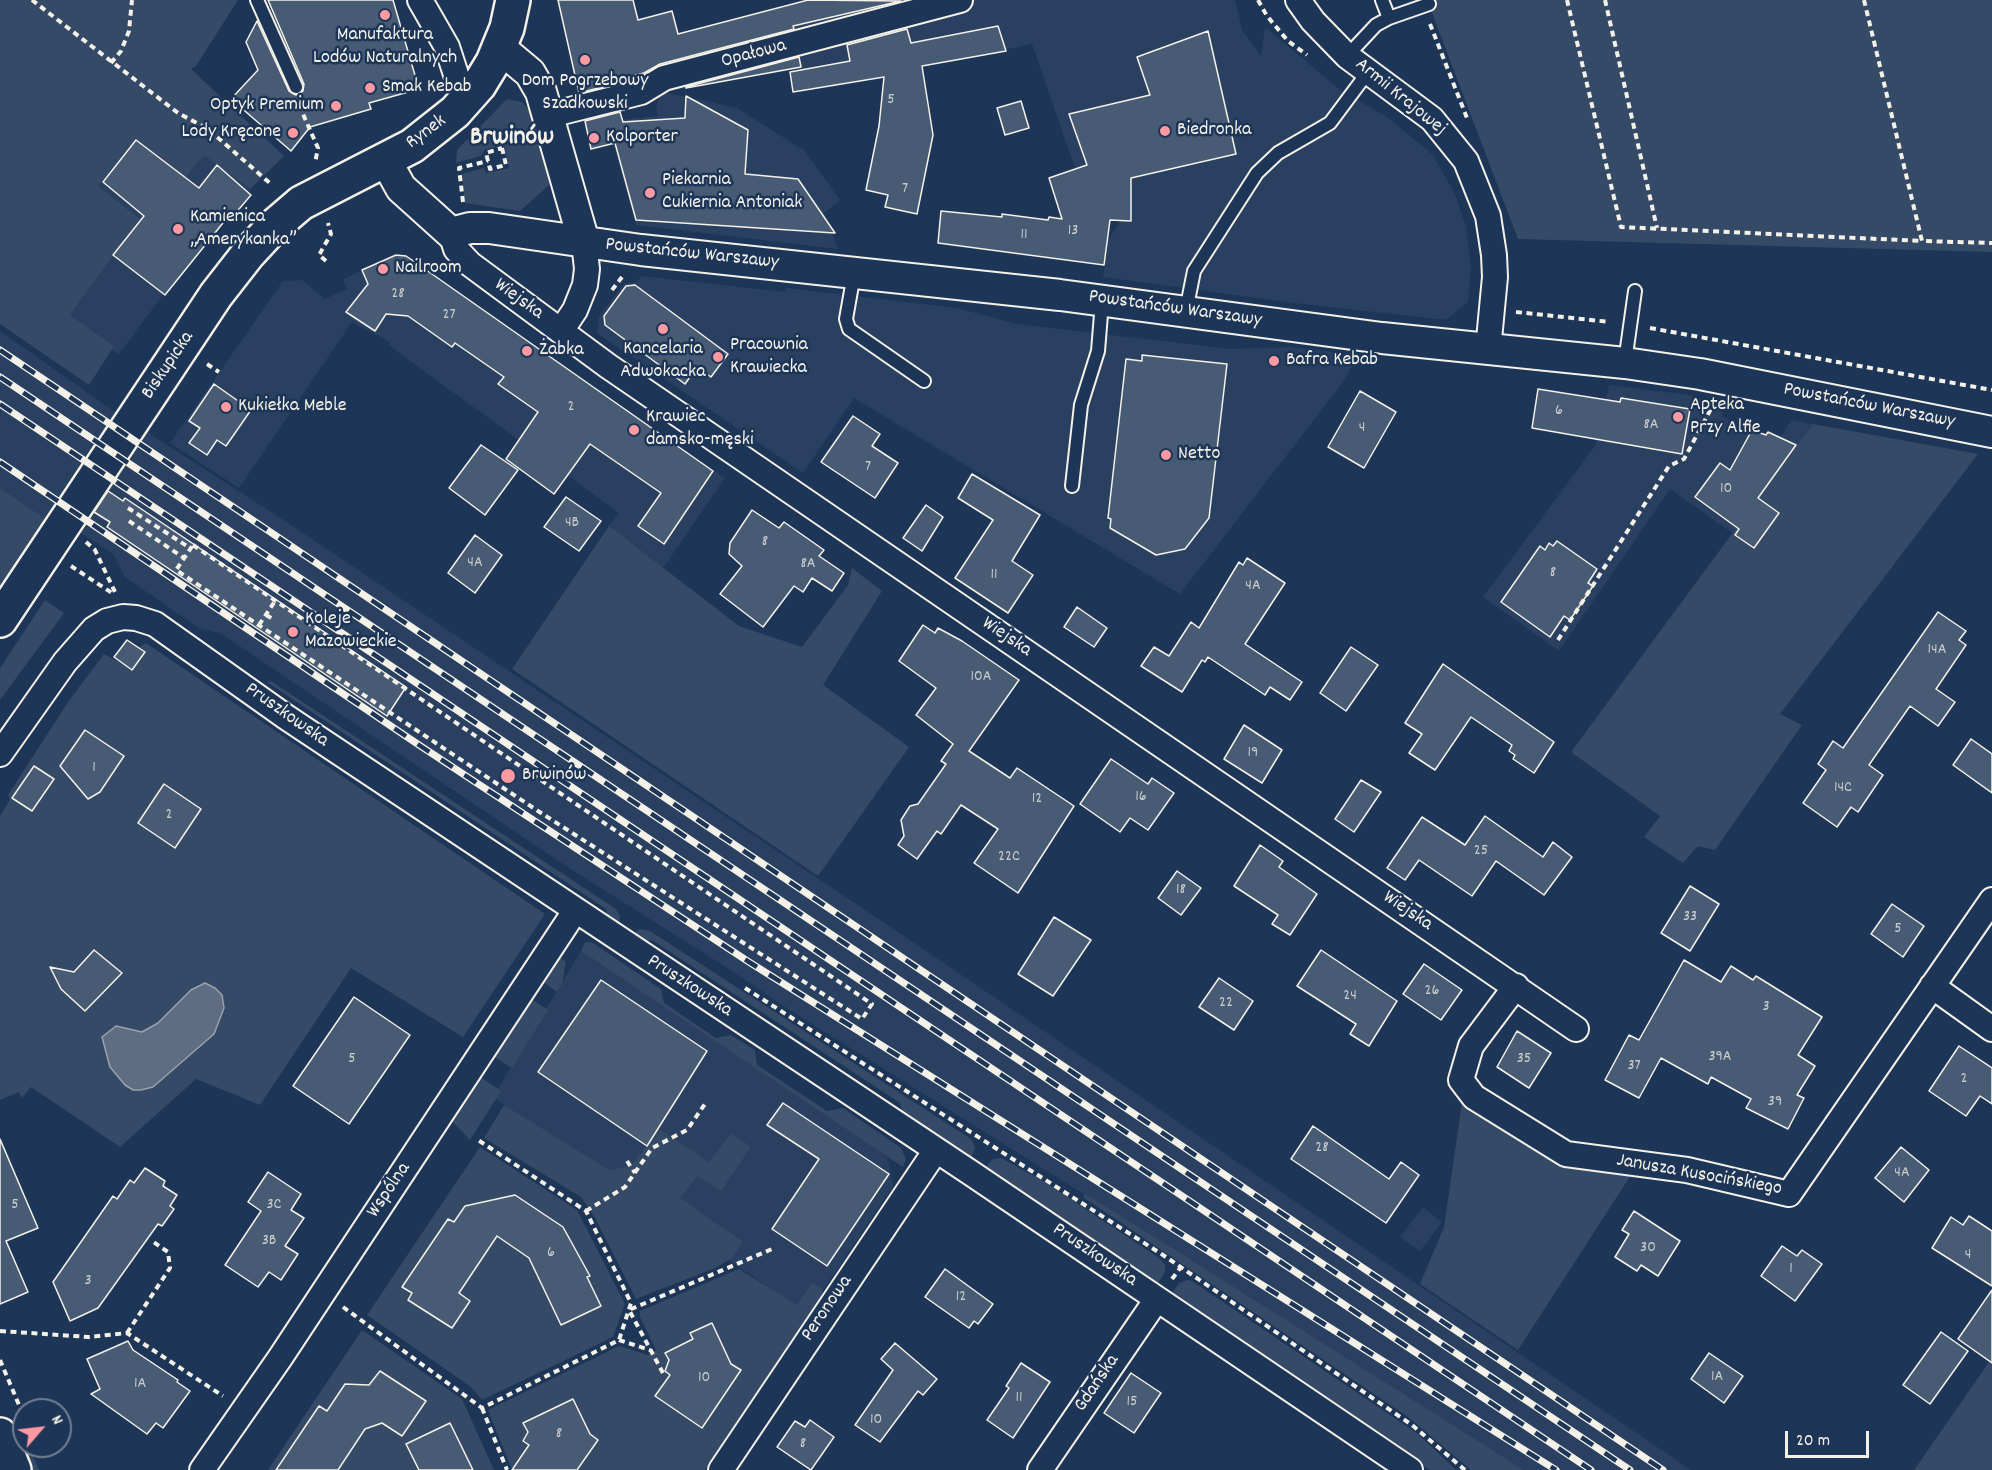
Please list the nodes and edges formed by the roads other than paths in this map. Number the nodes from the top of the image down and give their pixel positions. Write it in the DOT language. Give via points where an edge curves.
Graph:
graph roads {
  1 [pos="257,0"];
  2 [pos="420,0"];
  3 [pos="513,0"];
  4 [pos="960,0"];
  5 [pos="1298,0"];
  6 [pos="1382,0"];
  7 [pos="1429,4"];
  8 [pos="1389,18"];
  9 [pos="499,47"];
  10 [pos="1347,56"];
  11 [pos="1368,72"];
  12 [pos="296,87"];
  13 [pos="465,102"];
  14 [pos="550,115"];
  15 [pos="386,161"];
  16 [pos="458,220"];
  17 [pos="584,242"];
  18 [pos="854,273"];
  19 [pos="1635,291"];
  20 [pos="1102,300"];
  21 [pos="1186,311"];
  22 [pos="561,331"];
  23 [pos="1488,350"];
  24 [pos="1625,363"];
  25 [pos="924,381"];
  26 [pos="1992,432"];
  27 [pos="1072,486"];
  28 [pos="0,620"];
  29 [pos="0,754"];
  30 [pos="1992,900"];
  31 [pos="575,911"];
  32 [pos="1516,986"];
  33 [pos="1932,986"];
  34 [pos="1576,1029"];
  35 [pos="1992,1029"];
  36 [pos="936,1150"];
  37 [pos="1157,1299"];
  38 [pos="0,1436"];
  39 [pos="14,1470"];
  40 [pos="202,1470"];
  41 [pos="721,1470"];
  42 [pos="1040,1470"];
  43 [pos="1410,1470"];
  1 -- 12 [label="lane"];
  2 -- 13 [label="street, Rynek" via="447,47"];
  3 -- 9 [label="main road, Rynek"];
  4 -- 14 [label="street, Opałowa" via="664,78 641,92"];
  5 -- 10 [label="street, Armii Krajowej"];
  6 -- 8 [label="lane"];
  7 -- 8 [label="lane"];
  8 -- 10 [label="lane" via="1376,25"];
  9 -- 13 [label="main road, Rynek" via="486,75"];
  9 -- 14 [label="street" via="533,78"];
  10 -- 11 [label="street, Armii Krajowej"];
  11 -- 21 [label="lane" via="1330,123 1278,153 1257,173 1194,271"];
  11 -- 23 [label="street, Armii Krajowej" via="1443,130 1476,182 1488,216 1494,255"];
  13 -- 15 [label="main road, Rynek" via="426,136"];
  14 -- 17 [label="street"];
  15 -- 16 [label="street" via="401,188"];
  15 -- 28 [label="main road, Biskupicka" via="301,203 248,254 216,295"];
  16 -- 17 [label="street, Powstańców Warszawy" via="470,228"];
  16 -- 22 [label="street, Wiejska" via="456,249 470,264"];
  17 -- 18 [label="street, Powstańców Warszawy"];
  17 -- 22 [label="street" via="585,285"];
  18 -- 20 [label="street, Powstańców Warszawy"];
  18 -- 25 [label="lane" via="846,319 849,329"];
  19 -- 24 [label="lane"];
  20 -- 21 [label="street, Powstańców Warszawy"];
  20 -- 27 [label="lane" via="1098,351 1081,405"];
  21 -- 23 [label="street, Powstańców Warszawy"];
  22 -- 32 [label="street, Wiejska"];
  23 -- 24 [label="street, Powstańców Warszawy"];
  24 -- 26 [label="street, Powstańców Warszawy" via="1718,377"];
  29 -- 31 [label="street, Pruszkowska" via="87,635 113,619 144,619"];
  30 -- 33 [label="street, Janusza Kusocińskiego"];
  31 -- 36 [label="street, Pruszkowska"];
  31 -- 40 [label="street, Wspólna"];
  32 -- 33 [label="street, Janusza Kusocińskiego" via="1471,1046 1461,1080 1474,1097 1566,1154 1687,1170 1789,1194"];
  32 -- 34 [label="street, Wiejska"];
  33 -- 35 [label="street"];
  36 -- 37 [label="street, Pruszkowska"];
  36 -- 41 [label="street, Peronowa"];
  37 -- 42 [label="street, Gdańska"];
  37 -- 43 [label="street, Pruszkowska"];
  38 -- 39 [label="main road"];
}
